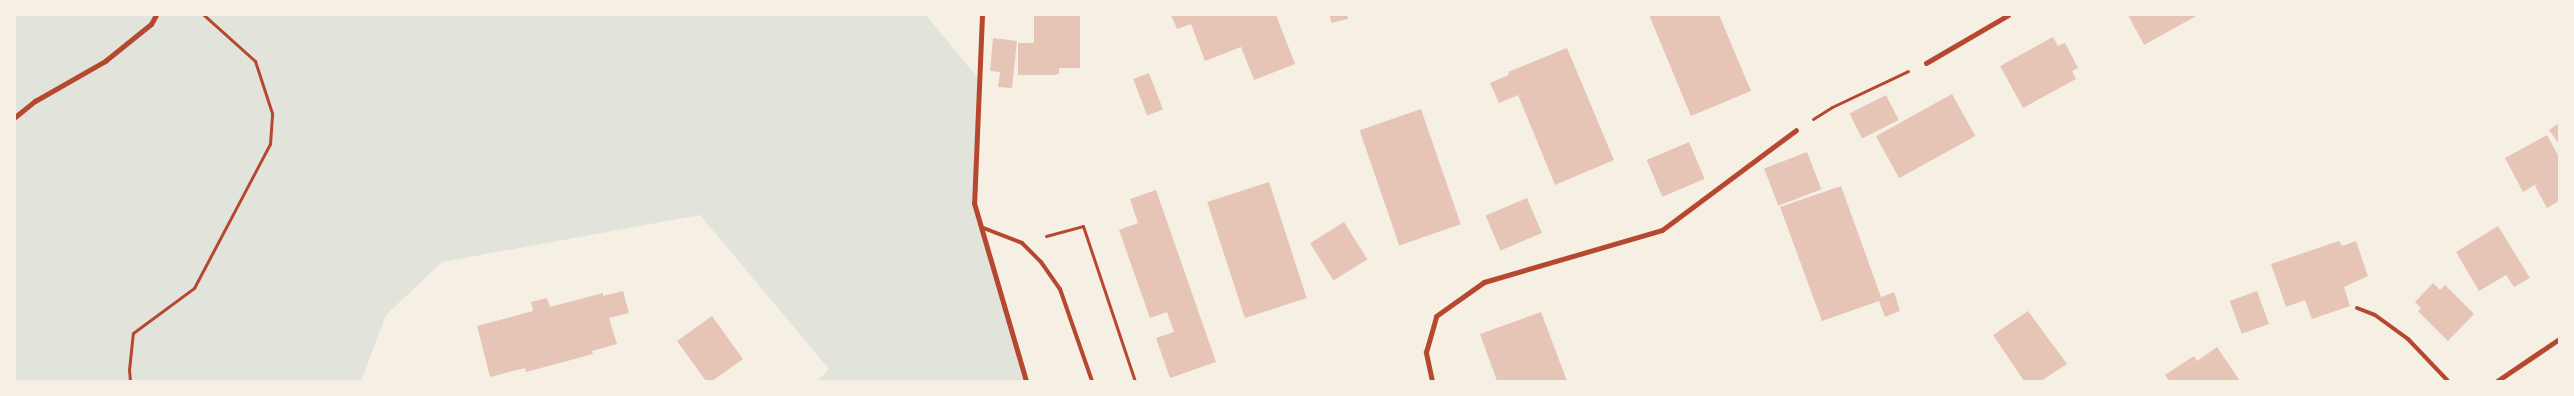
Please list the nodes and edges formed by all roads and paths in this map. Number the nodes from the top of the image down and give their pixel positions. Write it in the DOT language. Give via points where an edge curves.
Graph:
graph roads {
  1 [pos="156,15"];
  2 [pos="204,15"];
  3 [pos="982,15"];
  4 [pos="2008,15"];
  5 [pos="1926,63"];
  6 [pos="15,117"];
  7 [pos="1796,130"];
  8 [pos="981,227"];
  9 [pos="1022,243"];
  10 [pos="2357,308"];
  11 [pos="2559,339"];
  12 [pos="130,381"];
  13 [pos="1026,381"];
  14 [pos="1092,381"];
  15 [pos="1135,381"];
  16 [pos="1432,381"];
  17 [pos="2448,381"];
  18 [pos="2497,381"];
  1 -- 6 [label="street" via="151,24 105,61"];
  2 -- 12 [label="path" via="255,61 272,113 270,144 194,288 133,334"];
  3 -- 8 [label="street" via="974,203"];
  4 -- 5 [label="street"];
  5 -- 7 [label="path" via="1832,107"];
  7 -- 16 [label="street" via="1662,230 1484,282 1436,316 1426,352"];
  8 -- 9 [label="lane"];
  8 -- 13 [label="street"];
  9 -- 14 [label="lane" via="1041,262 1060,289"];
  9 -- 15 [label="path" via="1083,226"];
  10 -- 17 [label="lane" via="2375,315 2408,339"];
  11 -- 18 [label="street"];
}
